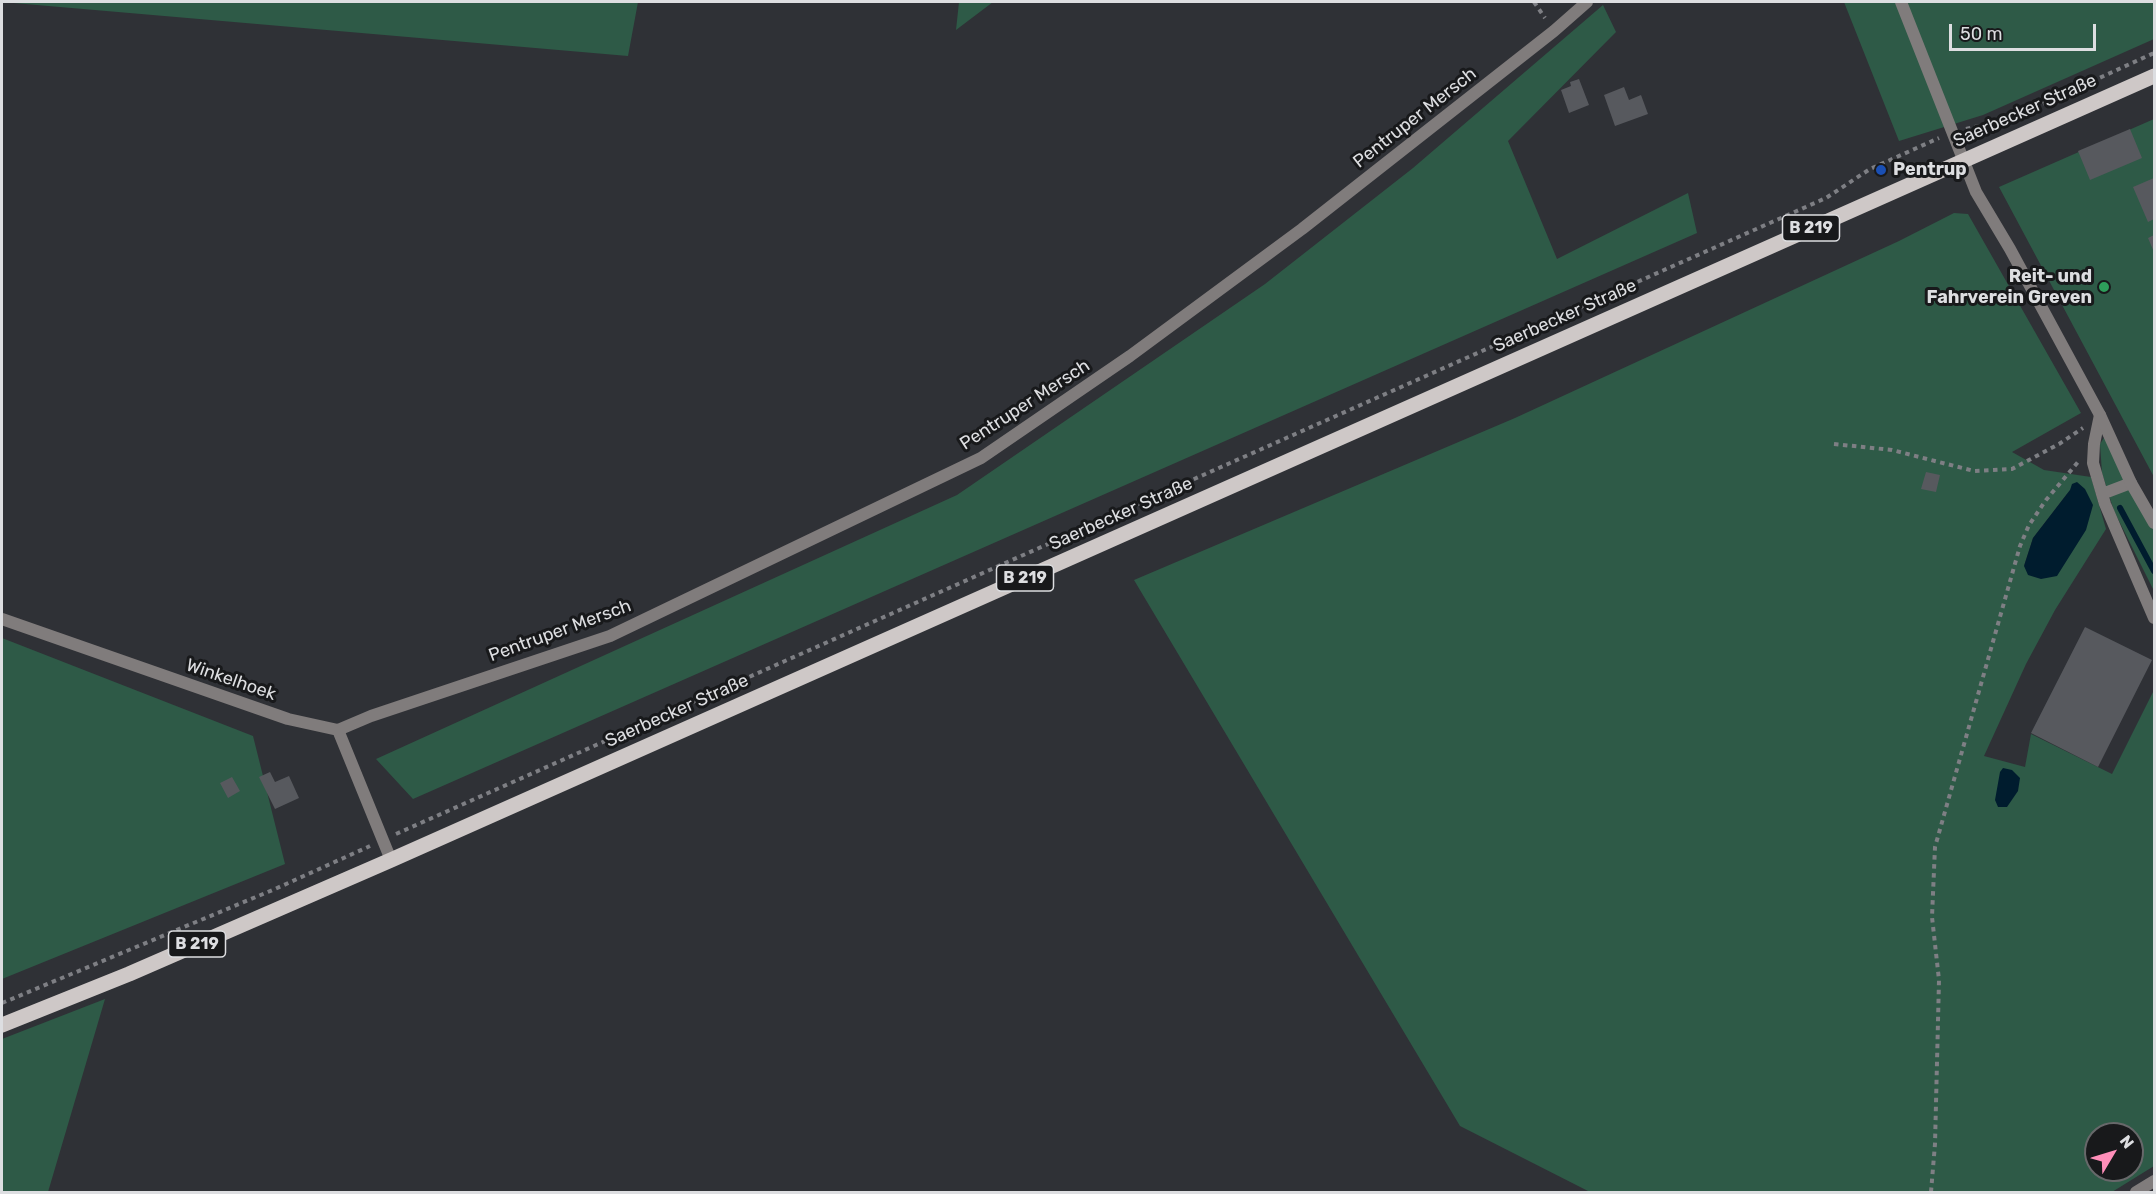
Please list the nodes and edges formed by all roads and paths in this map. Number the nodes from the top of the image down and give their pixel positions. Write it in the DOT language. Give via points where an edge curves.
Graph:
graph roads {
  1 [pos="1587,2"];
  2 [pos="1901,2"];
  3 [pos="2154,53"];
  4 [pos="2154,76"];
  5 [pos="1953,132"];
  6 [pos="1963,161"];
  7 [pos="2100,415"];
  8 [pos="1834,444"];
  9 [pos="2094,444"];
  10 [pos="2131,483"];
  11 [pos="2102,494"];
  12 [pos="2154,523"];
  13 [pos="2154,618"];
  14 [pos="2,619"];
  15 [pos="338,730"];
  16 [pos="383,840"];
  17 [pos="391,860"];
  18 [pos="2,1004"];
  19 [pos="2,1025"];
  20 [pos="2154,1181"];
  21 [pos="1931,1192"];
  22 [pos="2136,1192"];
  1 -- 15 [label="street, Pentruper Mersch" via="1302,229 1130,356 981,458 610,636"];
  2 -- 5 [label="street"];
  3 -- 5 [label="path" via="2040,105"];
  4 -- 6 [label="main road, Saerbecker Straße / B 219"];
  5 -- 6 [label="street"];
  5 -- 16 [label="path" via="1870,169 1826,198"];
  6 -- 7 [label="street" via="1976,192"];
  6 -- 17 [label="main road, Saerbecker Straße / B 219"];
  7 -- 8 [label="path" via="2059,444 2012,469 1974,471 1892,450"];
  7 -- 9 [label="street"];
  7 -- 10 [label="street"];
  9 -- 11 [label="street" via="2094,463"];
  9 -- 21 [label="path" via="2046,500 2020,546 1935,847 1932,917 1939,980"];
  10 -- 11 [label="street"];
  10 -- 12 [label="street"];
  11 -- 13 [label="street"];
  14 -- 15 [label="street, Winkelhoek" via="288,719"];
  15 -- 16 [label="street"];
  16 -- 17 [label="street"];
  16 -- 18 [label="path"];
  17 -- 19 [label="main road, Saerbecker Straße / B 219"];
  20 -- 22 [label="street"];
}
